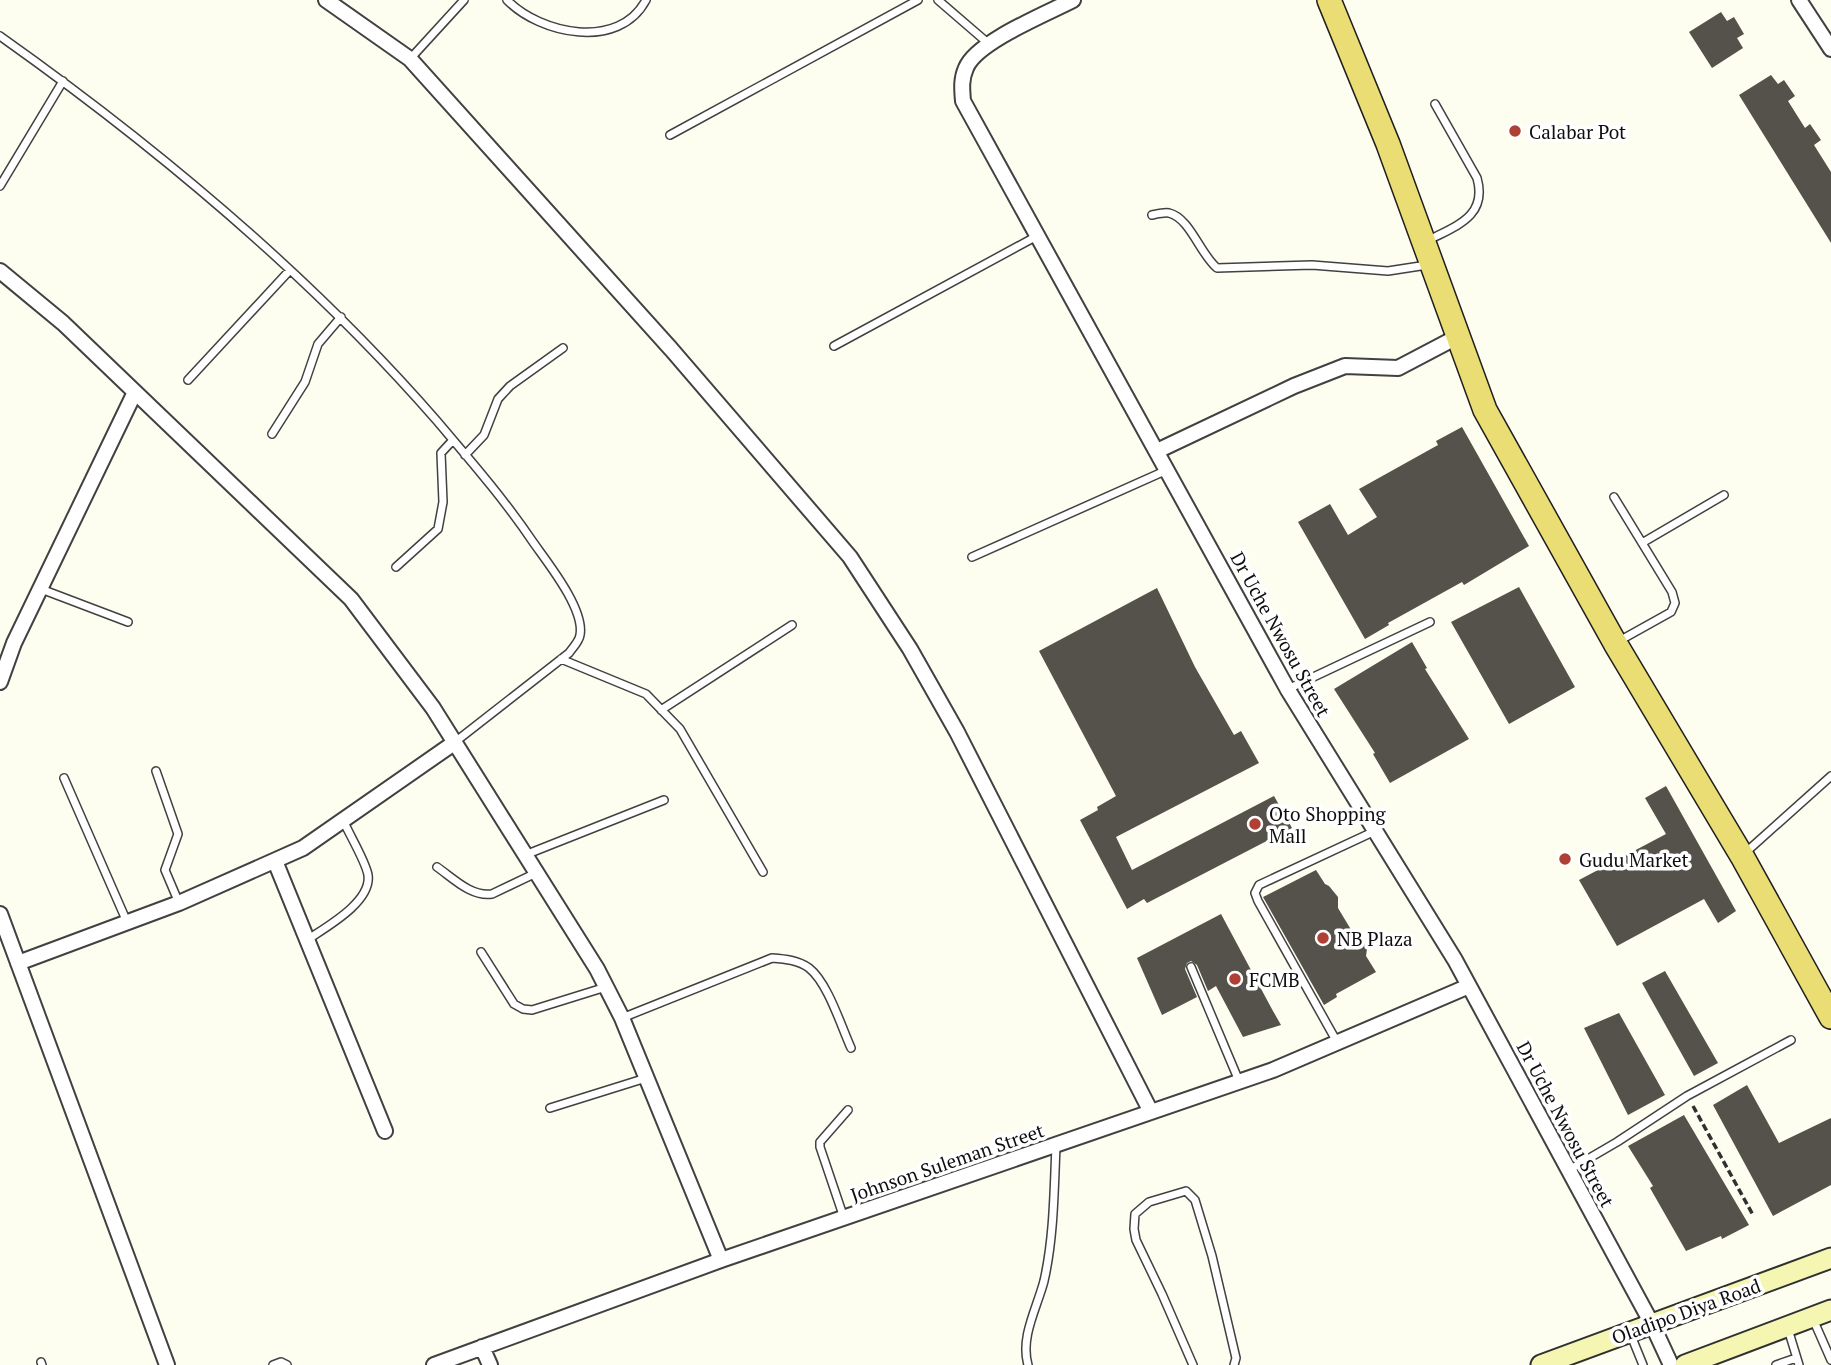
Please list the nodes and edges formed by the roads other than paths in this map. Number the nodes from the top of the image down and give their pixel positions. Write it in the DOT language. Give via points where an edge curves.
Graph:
graph roads {
  1 [pos="326,0"];
  2 [pos="464,0"];
  3 [pos="507,0"];
  4 [pos="646,0"];
  5 [pos="918,0"];
  6 [pos="938,0"];
  7 [pos="1073,0"];
  8 [pos="1329,0"];
  9 [pos="1799,0"];
  10 [pos="0,36"];
  11 [pos="989,44"];
  12 [pos="1831,49"];
  13 [pos="410,58"];
  14 [pos="64,81"];
  15 [pos="1435,104"];
  16 [pos="670,135"];
  17 [pos="0,186"];
  18 [pos="1152,215"];
  19 [pos="1037,235"];
  20 [pos="1427,253"];
  21 [pos="290,270"];
  22 [pos="0,271"];
  23 [pos="341,317"];
  24 [pos="1457,337"];
  25 [pos="834,346"];
  26 [pos="563,348"];
  27 [pos="188,380"];
  28 [pos="135,392"];
  29 [pos="272,433"];
  30 [pos="453,440"];
  31 [pos="1157,451"];
  32 [pos="465,455"];
  33 [pos="1168,470"];
  34 [pos="1724,495"];
  35 [pos="1614,497"];
  36 [pos="1642,543"];
  37 [pos="972,557"];
  38 [pos="396,567"];
  39 [pos="40,588"];
  40 [pos="128,622"];
  41 [pos="1430,622"];
  42 [pos="792,625"];
  43 [pos="1615,643"];
  44 [pos="561,659"];
  45 [pos="1,676"];
  46 [pos="1288,690"];
  47 [pos="661,710"];
  48 [pos="454,743"];
  49 [pos="156,771"];
  50 [pos="1831,776"];
  51 [pos="64,778"];
  52 [pos="664,800"];
  53 [pos="344,820"];
  54 [pos="1375,831"];
  55 [pos="525,855"];
  56 [pos="1742,856"];
  57 [pos="275,861"];
  58 [pos="437,867"];
  59 [pos="536,872"];
  60 [pos="763,872"];
  61 [pos="179,903"];
  62 [pos="0,914"];
  63 [pos="127,922"];
  64 [pos="307,940"];
  65 [pos="481,952"];
  66 [pos="18,963"];
  67 [pos="1191,967"];
  68 [pos="1469,986"];
  69 [pos="606,987"];
  70 [pos="1831,1017"];
  71 [pos="622,1018"];
  72 [pos="1791,1040"];
  73 [pos="1337,1042"];
  74 [pos="850,1048"];
  75 [pos="647,1078"];
  76 [pos="1239,1081"];
  77 [pos="550,1108"];
  78 [pos="848,1110"];
  79 [pos="1150,1112"];
  80 [pos="385,1131"];
  81 [pos="1056,1144"];
  82 [pos="1568,1170"];
  83 [pos="844,1218"];
  84 [pos="1831,1258"];
  85 [pos="721,1260"];
  86 [pos="1831,1310"];
  87 [pos="1812,1317"];
  88 [pos="1652,1324"];
  89 [pos="1787,1327"];
  90 [pos="1630,1332"];
  91 [pos="482,1347"];
  92 [pos="1831,1360"];
  93 [pos="1797,1362"];
  94 [pos="167,1365"];
  95 [pos="274,1365"];
  96 [pos="287,1365"];
  97 [pos="434,1365"];
  98 [pos="490,1365"];
  99 [pos="1028,1365"];
  100 [pos="1193,1365"];
  101 [pos="1234,1365"];
  102 [pos="1541,1365"];
  103 [pos="1643,1365"];
  104 [pos="1671,1365"];
  105 [pos="1685,1365"];
  106 [pos="1776,1365"];
  1 -- 13 [label="street"];
  2 -- 13 [label="lane"];
  3 -- 4 [label="lane" via="545,25 584,33 624,22"];
  5 -- 16 [label="lane"];
  6 -- 11 [label="lane"];
  7 -- 11 [label="street, Dr Uche Nwosu Street"];
  8 -- 20 [label="main road"];
  9 -- 12 [label="street"];
  10 -- 14 [label="lane"];
  11 -- 19 [label="street, Dr Uche Nwosu Street" via="966,66 963,101"];
  13 -- 79 [label="street" via="850,557 957,732"];
  14 -- 17 [label="lane"];
  14 -- 21 [label="lane"];
  15 -- 20 [label="lane" via="1480,191 1479,202 1467,219"];
  18 -- 20 [label="lane" via="1168,212 1180,219 1217,268 1312,265 1388,271"];
  19 -- 25 [label="lane"];
  19 -- 31 [label="street, Dr Uche Nwosu Street"];
  20 -- 24 [label="main road"];
  21 -- 23 [label="lane"];
  21 -- 27 [label="lane"];
  22 -- 28 [label="street"];
  23 -- 29 [label="lane" via="318,344 305,382"];
  23 -- 30 [label="lane"];
  24 -- 31 [label="street" via="1398,368 1345,366"];
  24 -- 43 [label="main road" via="1485,410"];
  26 -- 32 [label="lane" via="498,399 484,435"];
  28 -- 39 [label="street"];
  28 -- 48 [label="street" via="352,599"];
  30 -- 32 [label="lane"];
  30 -- 38 [label="lane" via="440,453 443,502 438,529"];
  31 -- 33 [label="street, Dr Uche Nwosu Street"];
  32 -- 44 [label="lane" via="518,521 575,608 580,634"];
  33 -- 37 [label="lane"];
  33 -- 46 [label="street, Dr Uche Nwosu Street"];
  34 -- 36 [label="lane"];
  35 -- 36 [label="lane"];
  36 -- 43 [label="lane" via="1675,603 1671,612"];
  39 -- 40 [label="lane"];
  39 -- 45 [label="street"];
  41 -- 46 [label="lane"];
  42 -- 47 [label="lane"];
  43 -- 56 [label="main road"];
  44 -- 47 [label="lane" via="646,694"];
  44 -- 48 [label="lane"];
  46 -- 54 [label="street, Dr Uche Nwosu Street"];
  47 -- 60 [label="lane" via="680,729"];
  48 -- 53 [label="street"];
  48 -- 55 [label="street"];
  49 -- 61 [label="lane" via="178,834 165,870"];
  50 -- 56 [label="lane"];
  51 -- 63 [label="lane"];
  52 -- 55 [label="lane"];
  53 -- 57 [label="street"];
  53 -- 64 [label="lane" via="368,875 366,890 355,905"];
  54 -- 68 [label="street, Dr Uche Nwosu Street"];
  54 -- 73 [label="lane" via="1259,885 1255,893"];
  55 -- 59 [label="street"];
  56 -- 70 [label="main road"];
  57 -- 61 [label="street"];
  57 -- 64 [label="street"];
  58 -- 59 [label="lane" via="484,895"];
  59 -- 69 [label="street"];
  61 -- 63 [label="street"];
  62 -- 66 [label="street"];
  63 -- 66 [label="street"];
  64 -- 80 [label="street"];
  65 -- 69 [label="lane" via="514,1004 523,1009"];
  66 -- 94 [label="street"];
  67 -- 76 [label="lane"];
  68 -- 73 [label="street, Johnson Suleman Street"];
  68 -- 82 [label="street, Dr Uche Nwosu Street"];
  69 -- 71 [label="street"];
  71 -- 74 [label="lane" via="772,958 790,959 810,969 823,986"];
  71 -- 75 [label="street"];
  72 -- 82 [label="lane" via="1687,1096"];
  73 -- 76 [label="street, Johnson Suleman Street"];
  75 -- 77 [label="lane"];
  75 -- 85 [label="street"];
  76 -- 79 [label="street, Johnson Suleman Street"];
  78 -- 83 [label="lane" via="820,1142"];
  79 -- 81 [label="street, Johnson Suleman Street"];
  81 -- 83 [label="street, Johnson Suleman Street"];
  81 -- 99 [label="lane" via="1052,1225 1044,1281 1024,1352"];
  82 -- 88 [label="street, Dr Uche Nwosu Street"];
  83 -- 85 [label="street, Johnson Suleman Street"];
  84 -- 88 [label="main road, Oladipo Diya Road"];
  85 -- 91 [label="street, Johnson Suleman Street"];
  86 -- 87 [label="main road"];
  87 -- 89 [label="main road"];
  87 -- 92 [label="lane"];
  88 -- 90 [label="main road, Oladipo Diya Road"];
  88 -- 104 [label="street, Dr Uche Nwosu Street"];
  89 -- 93 [label="lane"];
  89 -- 105 [label="main road"];
  90 -- 102 [label="main road, Oladipo Diya Road"];
  90 -- 103 [label="lane"];
  91 -- 97 [label="street, Johnson Suleman Street"];
  91 -- 98 [label="street"];
  93 -- 106 [label="lane"];
  95 -- 96 [label="lane"];
  100 -- 101 [label="lane" via="1133,1229 1135,1214 1149,1202 1186,1191 1195,1200 1212,1256"];
}
